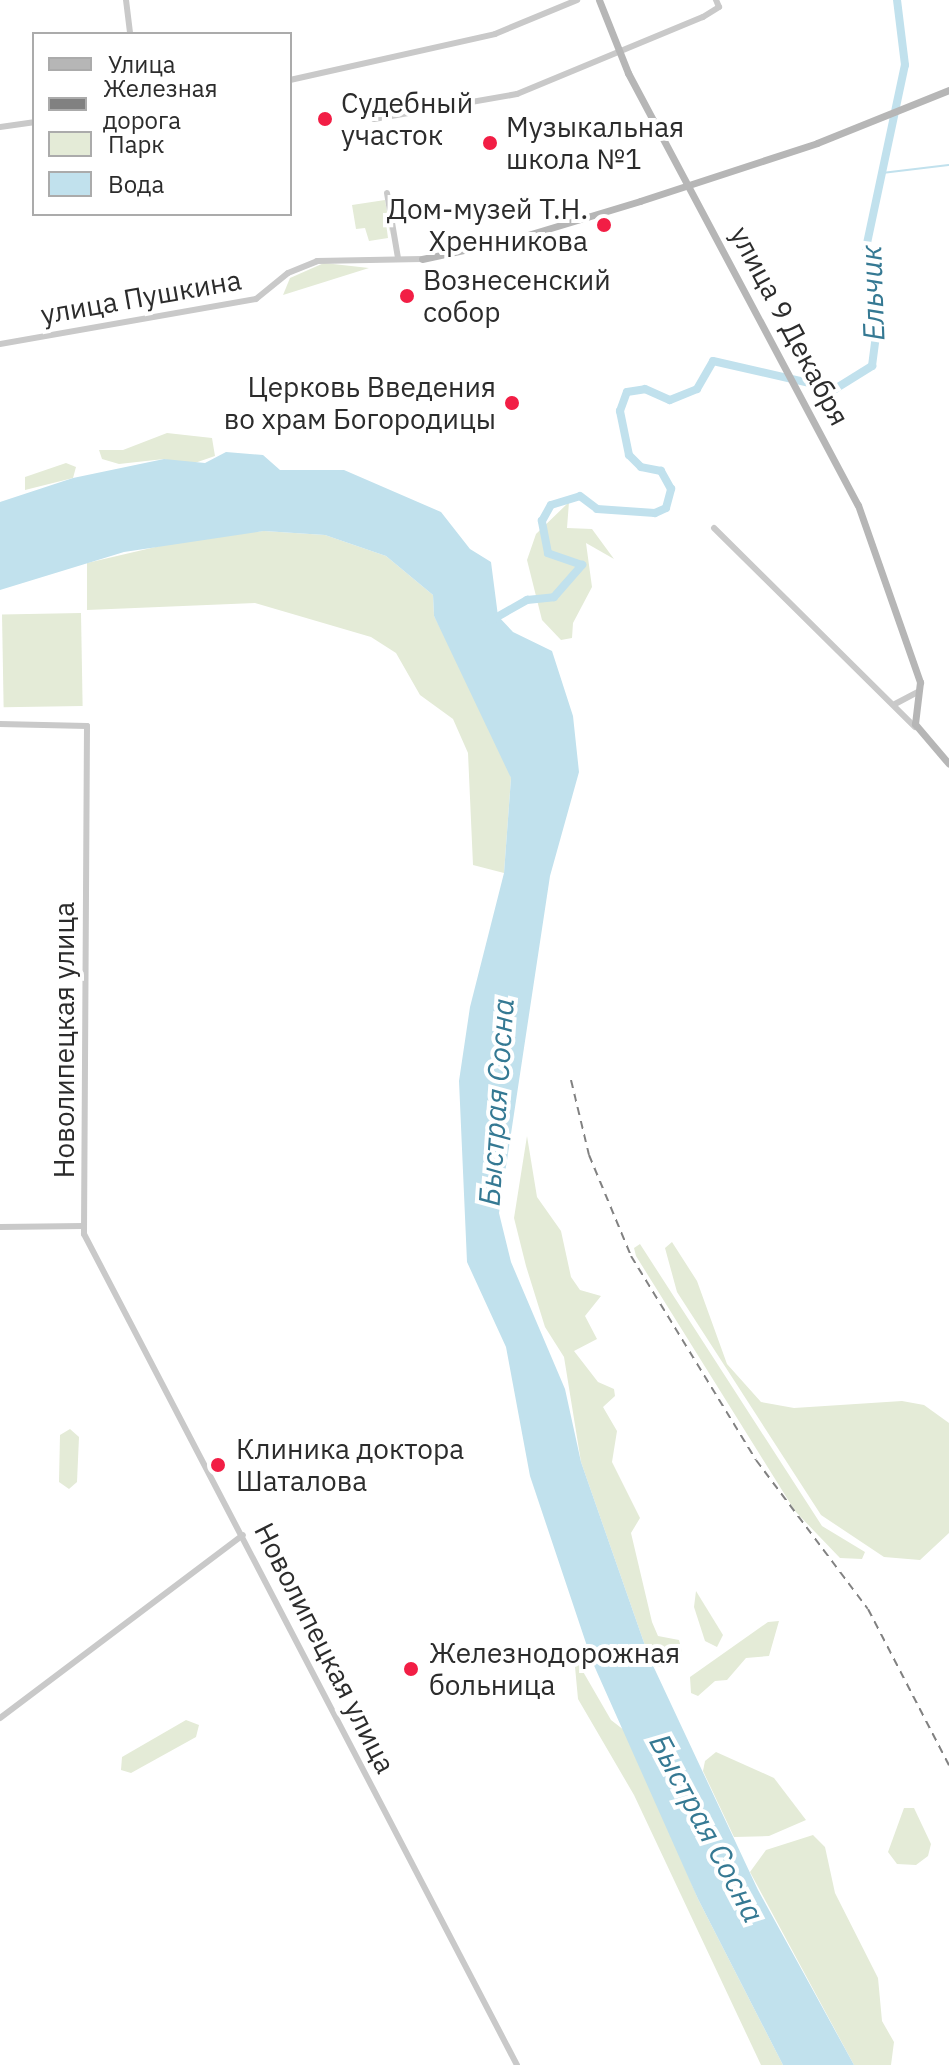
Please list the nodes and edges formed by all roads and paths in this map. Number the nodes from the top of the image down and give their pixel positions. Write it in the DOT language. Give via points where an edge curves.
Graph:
graph roads {
  1 [pos="126,0"];
  2 [pos="577,0"];
  3 [pos="599,0"];
  4 [pos="718,4"];
  5 [pos="130,32"];
  6 [pos="619,53"];
  7 [pos="292,80"];
  8 [pos="949,90"];
  9 [pos="374,119"];
  10 [pos="32,122"];
  11 [pos="0,127"];
  12 [pos="690,184"];
  13 [pos="387,193"];
  14 [pos="398,258"];
  15 [pos="422,259"];
  16 [pos="0,344"];
  17 [pos="714,528"];
  18 [pos="918,692"];
  19 [pos="892,702"];
  20 [pos="0,724"];
  21 [pos="918,731"];
  22 [pos="949,764"];
  23 [pos="84,1226"];
  24 [pos="0,1227"];
  25 [pos="243,1535"];
  26 [pos="0,1718"];
  27 [pos="517,2065"];
  1 -- 5 [label="street"];
  2 -- 7 [label="street" via="495,34"];
  3 -- 6 [label="main road, улица 9 Декабря"];
  4 -- 6 [label="street"];
  6 -- 9 [label="street" via="498,100"];
  6 -- 12 [label="main road, улица 9 Декабря"];
  8 -- 12 [label="main road" via="817,143"];
  10 -- 11 [label="street"];
  12 -- 15 [label="main road" via="511,240"];
  12 -- 18 [label="main road, улица 9 Декабря" via="871,534 920,682"];
  13 -- 14 [label="street"];
  14 -- 15 [label="street, улица Пушкина"];
  14 -- 16 [label="street, улица Пушкина" via="310,263 256,299"];
  17 -- 19 [label="street"];
  18 -- 19 [label="street" via="905,704"];
  18 -- 21 [label="main road"];
  19 -- 21 [label="street"];
  20 -- 23 [label="street, Новолипецкая улица" via="87,726"];
  21 -- 22 [label="main road"];
  23 -- 24 [label="street"];
  23 -- 25 [label="street, Новолипецкая улица" via="129,1324"];
  25 -- 26 [label="street"];
  25 -- 27 [label="street, Новолипецкая улица"];
}
